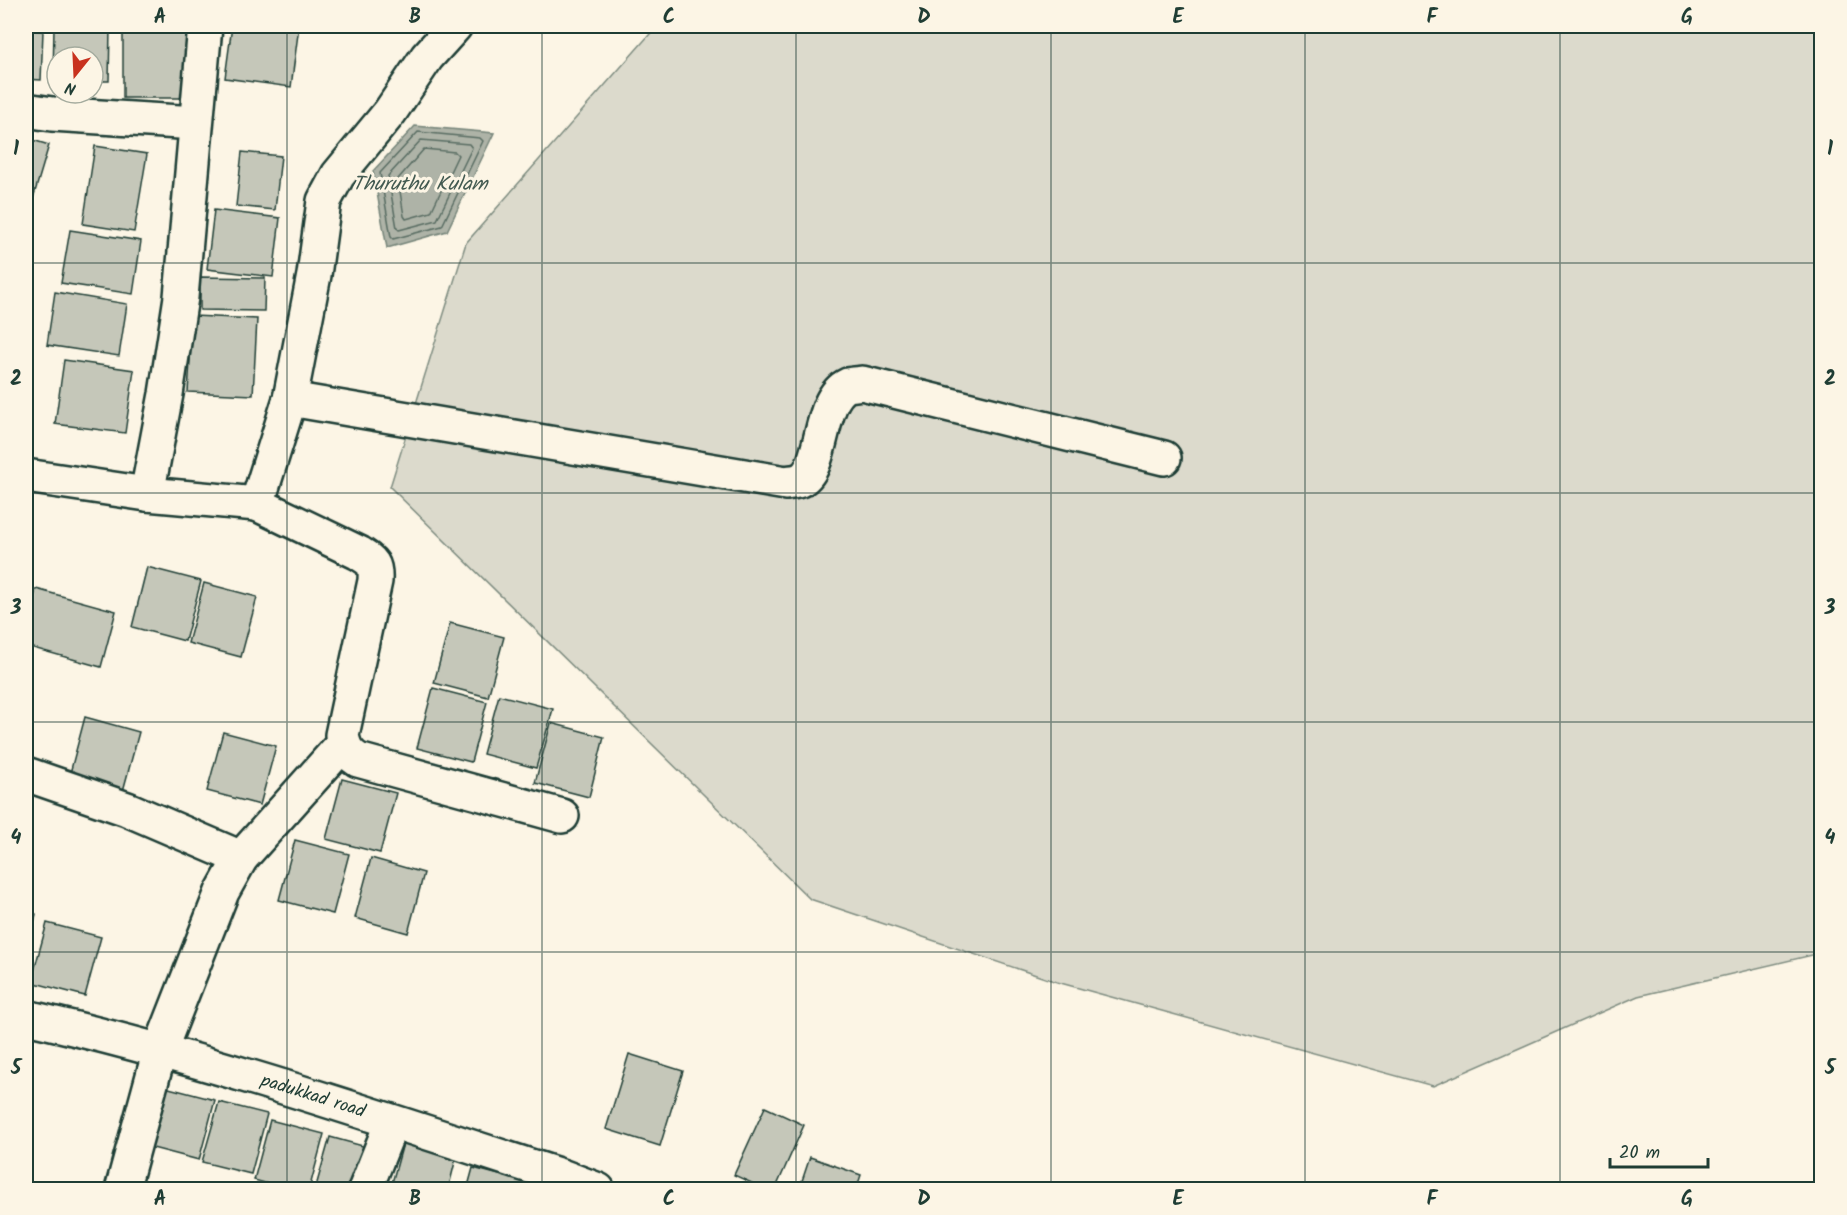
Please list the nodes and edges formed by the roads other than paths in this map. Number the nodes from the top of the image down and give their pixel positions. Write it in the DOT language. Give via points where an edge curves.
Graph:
graph roads {
  1 [pos="205,26"];
  2 [pos="455,26"];
  3 [pos="26,110"];
  4 [pos="196,123"];
  5 [pos="290,399"];
  6 [pos="1164,458"];
  7 [pos="26,476"];
  8 [pos="147,494"];
  9 [pos="257,504"];
  10 [pos="343,744"];
  11 [pos="26,774"];
  12 [pos="562,816"];
  13 [pos="241,858"];
  14 [pos="26,1017"];
  15 [pos="160,1050"];
  16 [pos="392,1122"];
  17 [pos="122,1190"];
  18 [pos="365,1190"];
  19 [pos="598,1190"];
  1 -- 4 [label="street"];
  2 -- 5 [label="street" via="338,175 324,201"];
  3 -- 4 [label="street"];
  4 -- 8 [label="street" via="181,297"];
  5 -- 6 [label="street" via="786,483 801,480 811,471 837,394 862,383"];
  5 -- 9 [label="street"];
  7 -- 8 [label="street"];
  8 -- 9 [label="street"];
  9 -- 10 [label="street" via="360,553 372,561 376,570"];
  10 -- 12 [label="street" via="348,754 358,760"];
  10 -- 13 [label="street"];
  11 -- 13 [label="street" via="127,809"];
  13 -- 15 [label="street" via="222,892"];
  14 -- 15 [label="street, padukkad road"];
  15 -- 16 [label="street, padukkad road"];
  15 -- 17 [label="street"];
  16 -- 18 [label="street"];
  16 -- 19 [label="street, padukkad road"];
}
